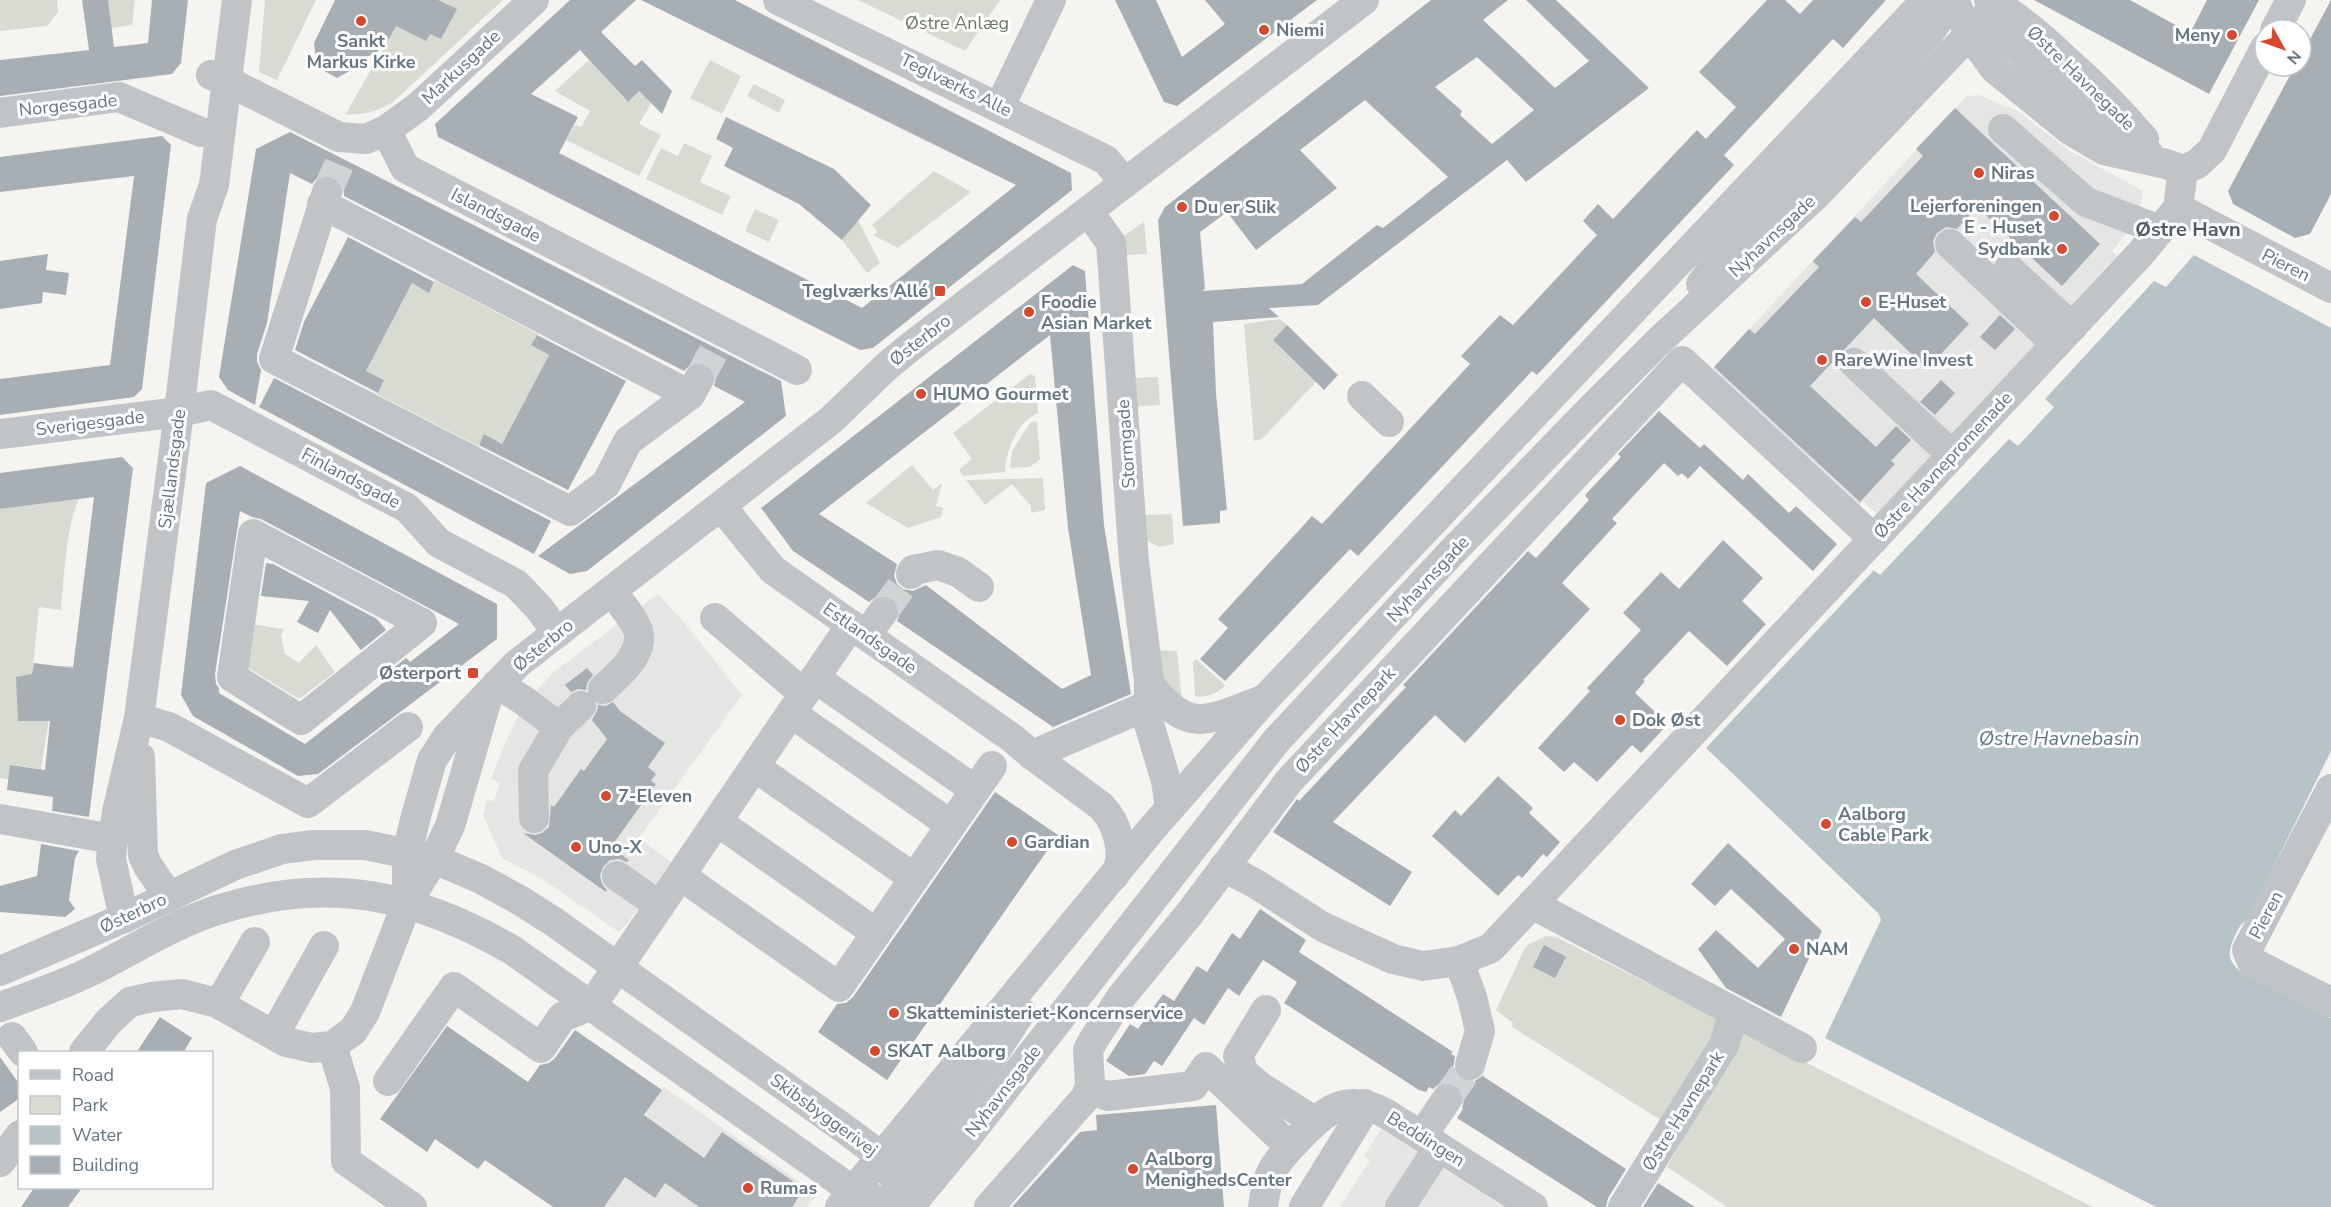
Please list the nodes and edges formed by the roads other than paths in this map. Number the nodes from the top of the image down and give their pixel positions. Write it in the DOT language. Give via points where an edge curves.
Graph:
graph roads {
  1 [pos="217,0"];
  2 [pos="237,0"];
  3 [pos="534,0"];
  4 [pos="778,0"];
  5 [pos="1051,0"];
  6 [pos="2290,0"];
  7 [pos="1346,5"];
  8 [pos="1967,10"];
  9 [pos="2281,18"];
  10 [pos="2253,71"];
  11 [pos="218,78"];
  12 [pos="1000,106"];
  13 [pos="0,113"];
  14 [pos="2002,129"];
  15 [pos="386,130"];
  16 [pos="201,132"];
  17 [pos="2175,167"];
  18 [pos="1125,183"];
  19 [pos="1088,211"];
  20 [pos="202,219"];
  21 [pos="2169,220"];
  22 [pos="1950,244"];
  23 [pos="2010,269"];
  24 [pos="2331,288"];
  25 [pos="2064,336"];
  26 [pos="1854,363"];
  27 [pos="797,370"];
  28 [pos="694,387"];
  29 [pos="1362,396"];
  30 [pos="179,412"];
  31 [pos="1389,422"];
  32 [pos="0,434"];
  33 [pos="1952,455"];
  34 [pos="721,506"];
  35 [pos="1874,538"];
  36 [pos="911,574"];
  37 [pos="341,579"];
  38 [pos="979,587"];
  39 [pos="611,591"];
  40 [pos="715,618"];
  41 [pos="867,624"];
  42 [pos="557,633"];
  43 [pos="493,689"];
  44 [pos="804,695"];
  45 [pos="1146,695"];
  46 [pos="1265,699"];
  47 [pos="139,718"];
  48 [pos="408,727"];
  49 [pos="559,727"];
  50 [pos="1032,755"];
  51 [pos="755,766"];
  52 [pos="992,766"];
  53 [pos="2331,789"];
  54 [pos="975,790"];
  55 [pos="1170,807"];
  56 [pos="534,818"];
  57 [pos="0,819"];
  58 [pos="718,822"];
  59 [pos="951,825"];
  60 [pos="113,839"];
  61 [pos="421,856"];
  62 [pos="1224,867"];
  63 [pos="1117,872"];
  64 [pos="617,876"];
  65 [pos="681,876"];
  66 [pos="914,878"];
  67 [pos="169,897"];
  68 [pos="407,903"];
  69 [pos="1532,904"];
  70 [pos="660,906"];
  71 [pos="124,918"];
  72 [pos="876,933"];
  73 [pos="255,942"];
  74 [pos="324,946"];
  75 [pos="1459,961"];
  76 [pos="618,969"];
  77 [pos="0,971"];
  78 [pos="2331,1002"];
  79 [pos="219,1004"];
  80 [pos="592,1005"];
  81 [pos="0,1008"];
  82 [pos="1266,1010"];
  83 [pos="1734,1012"];
  84 [pos="274,1035"];
  85 [pos="332,1046"];
  86 [pos="1802,1048"];
  87 [pos="86,1051"];
  88 [pos="1470,1065"];
  89 [pos="388,1081"];
  90 [pos="1089,1090"];
  91 [pos="1447,1099"];
  92 [pos="1364,1104"];
  93 [pos="1314,1121"];
  94 [pos="18,1139"];
  95 [pos="1430,1141"];
  96 [pos="1290,1147"];
  97 [pos="881,1156"];
  98 [pos="0,1162"];
  99 [pos="861,1201"];
  100 [pos="911,1206"];
  101 [pos="412,1207"];
  102 [pos="989,1207"];
  103 [pos="1263,1207"];
  104 [pos="1304,1207"];
  105 [pos="1400,1207"];
  106 [pos="1533,1207"];
  107 [pos="1623,1207"];
  1 -- 11 [label="street, Sjællandsgade"];
  2 -- 11 [label="street, Sjællandsgade"];
  3 -- 15 [label="street, Markusgade" via="418,107"];
  4 -- 12 [label="street, Teglværks Alle"];
  5 -- 12 [label="street"];
  6 -- 9 [label="street"];
  7 -- 18 [label="street, Østerbro"];
  8 -- 17 [label="street, Østre Havnegade" via="2097,120"];
  8 -- 17 [label="street, Østre Havnegade" via="2033,29"];
  8 -- 17 [label="street, Østre Havnegade" via="1995,69 2083,139 2104,150"];
  8 -- 46 [label="street, Nyhavnsgade" via="1903,24"];
  8 -- 100 [label="street, Nyhavnsgade" via="1808,203 1658,342 1450,554 1276,741"];
  10 -- 17 [label="street" via="2211,150 2197,164"];
  11 -- 15 [label="street" via="339,137 346,149"];
  11 -- 16 [label="street, Sjællandsgade"];
  11 -- 20 [label="street, Sjællandsgade" via="214,185"];
  12 -- 18 [label="street, Teglværks Alle" via="1106,160"];
  13 -- 16 [label="street, Norgesgade" via="119,97"];
  14 -- 21 [label="street, Pieren" via="2086,202"];
  15 -- 27 [label="street, Islandsgade" via="405,168 719,340"];
  16 -- 20 [label="street, Sjællandsgade" via="195,183"];
  17 -- 21 [label="street"];
  18 -- 19 [label="street, Østerbro"];
  19 -- 34 [label="street, Østerbro" via="886,366 831,420"];
  19 -- 45 [label="street, Stormgade" via="1111,243"];
  20 -- 30 [label="street, Sjællandsgade"];
  21 -- 24 [label="street, Pieren" via="2210,225"];
  21 -- 25 [label="street, Østre Havnepromenade"];
  22 -- 25 [label="street"];
  23 -- 25 [label="street"];
  25 -- 33 [label="street, Østre Havnepromenade"];
  26 -- 33 [label="street"];
  28 -- 28 [label="street" via="325,198 274,359 570,511 606,484 628,441"];
  29 -- 31 [label="street"];
  30 -- 32 [label="street, Sverigesgade"];
  30 -- 42 [label="street, Finlandsgade" via="211,405 407,508 439,543 516,584"];
  30 -- 47 [label="street, Sjællandsgade"];
  33 -- 35 [label="street, Østre Havnepromenade"];
  34 -- 39 [label="street, Østerbro"];
  34 -- 41 [label="street, Estlandsgade" via="773,570"];
  35 -- 62 [label="street, Østre Havnepark" via="1682,361 1297,771"];
  35 -- 69 [label="street, Østre Havnepromenade"];
  36 -- 38 [label="street" via="913,570 938,565 958,572"];
  37 -- 37 [label="street" via="422,623 302,720 232,677 253,534"];
  39 -- 42 [label="street, Østerbro"];
  39 -- 49 [label="street" via="639,634 635,653 622,670"];
  40 -- 44 [label="street"];
  41 -- 44 [label="street"];
  41 -- 50 [label="street, Estlandsgade"];
  42 -- 43 [label="street, Østerbro" via="517,664"];
  43 -- 49 [label="street" via="523,700"];
  43 -- 61 [label="street, Østerbro" via="450,826"];
  44 -- 51 [label="street"];
  44 -- 54 [label="street"];
  44 -- 59 [label="street"];
  45 -- 46 [label="street" via="1178,714 1202,720"];
  45 -- 50 [label="street"];
  45 -- 55 [label="street, Stormgade"];
  46 -- 55 [label="street, Nyhavnsgade"];
  47 -- 48 [label="street" via="169,727 308,803"];
  47 -- 60 [label="street, Sjællandsgade"];
  47 -- 67 [label="street, Sjællandsgade" via="143,855"];
  49 -- 56 [label="street" via="533,771"];
  50 -- 63 [label="street, Estlandsgade" via="1110,815 1119,840"];
  51 -- 58 [label="street"];
  51 -- 66 [label="street"];
  52 -- 54 [label="street"];
  53 -- 78 [label="street, Pieren" via="2247,950 2252,962"];
  54 -- 59 [label="street"];
  55 -- 63 [label="street, Nyhavnsgade"];
  57 -- 60 [label="street"];
  58 -- 65 [label="street"];
  58 -- 72 [label="street"];
  59 -- 66 [label="street"];
  60 -- 71 [label="street, Sjællandsgade" via="111,859"];
  61 -- 67 [label="street, Østerbro" via="365,845 282,849 235,865"];
  61 -- 68 [label="street, Østerbro"];
  61 -- 76 [label="street, Skibsbyggerivej" via="481,879 521,901"];
  62 -- 75 [label="street" via="1323,927 1393,959 1423,966"];
  62 -- 90 [label="street" via="1122,996 1094,1039 1088,1050"];
  63 -- 97 [label="street, Nyhavnsgade"];
  63 -- 100 [label="street" via="990,1059 912,1159 906,1175"];
  64 -- 70 [label="street"];
  65 -- 70 [label="street"];
  65 -- 72 [label="street" via="839,987"];
  66 -- 72 [label="street"];
  67 -- 71 [label="street, Østerbro"];
  68 -- 80 [label="street" via="484,934"];
  68 -- 81 [label="street, Østerbro" via="350,892 307,892 274,895 223,908 84,974"];
  68 -- 85 [label="street, Østerbro" via="365,1012 353,1031"];
  69 -- 75 [label="street" via="1491,948"];
  69 -- 83 [label="street"];
  70 -- 76 [label="street"];
  71 -- 77 [label="street, Østerbro"];
  73 -- 79 [label="street"];
  74 -- 84 [label="street"];
  75 -- 88 [label="street" via="1480,1031"];
  76 -- 80 [label="street"];
  76 -- 97 [label="street, Skibsbyggerivej"];
  79 -- 84 [label="street"];
  79 -- 87 [label="street" via="182,994 130,1002"];
  80 -- 89 [label="street" via="562,1017 541,1048 454,987"];
  80 -- 99 [label="street"];
  82 -- 93 [label="street" via="1238,1056 1244,1073"];
  83 -- 86 [label="street"];
  83 -- 107 [label="street, Østre Havnepark" via="1724,1045"];
  84 -- 85 [label="street" via="312,1048"];
  85 -- 101 [label="street" via="345,1088 346,1161"];
  90 -- 96 [label="street" via="1108,1096 1192,1086 1206,1067"];
  90 -- 102 [label="street"];
  91 -- 95 [label="street"];
  92 -- 93 [label="street" via="1341,1105"];
  92 -- 95 [label="street, Beddingen"];
  92 -- 104 [label="street"];
  93 -- 96 [label="street"];
  94 -- 98 [label="street"];
  95 -- 105 [label="street"];
  95 -- 106 [label="street, Beddingen"];
  96 -- 103 [label="street" via="1271,1172"];
  97 -- 99 [label="street, Nyhavnsgade"];
  97 -- 100 [label="street, Skibsbyggerivej"];
  99 -- 100 [label="street"];
}
